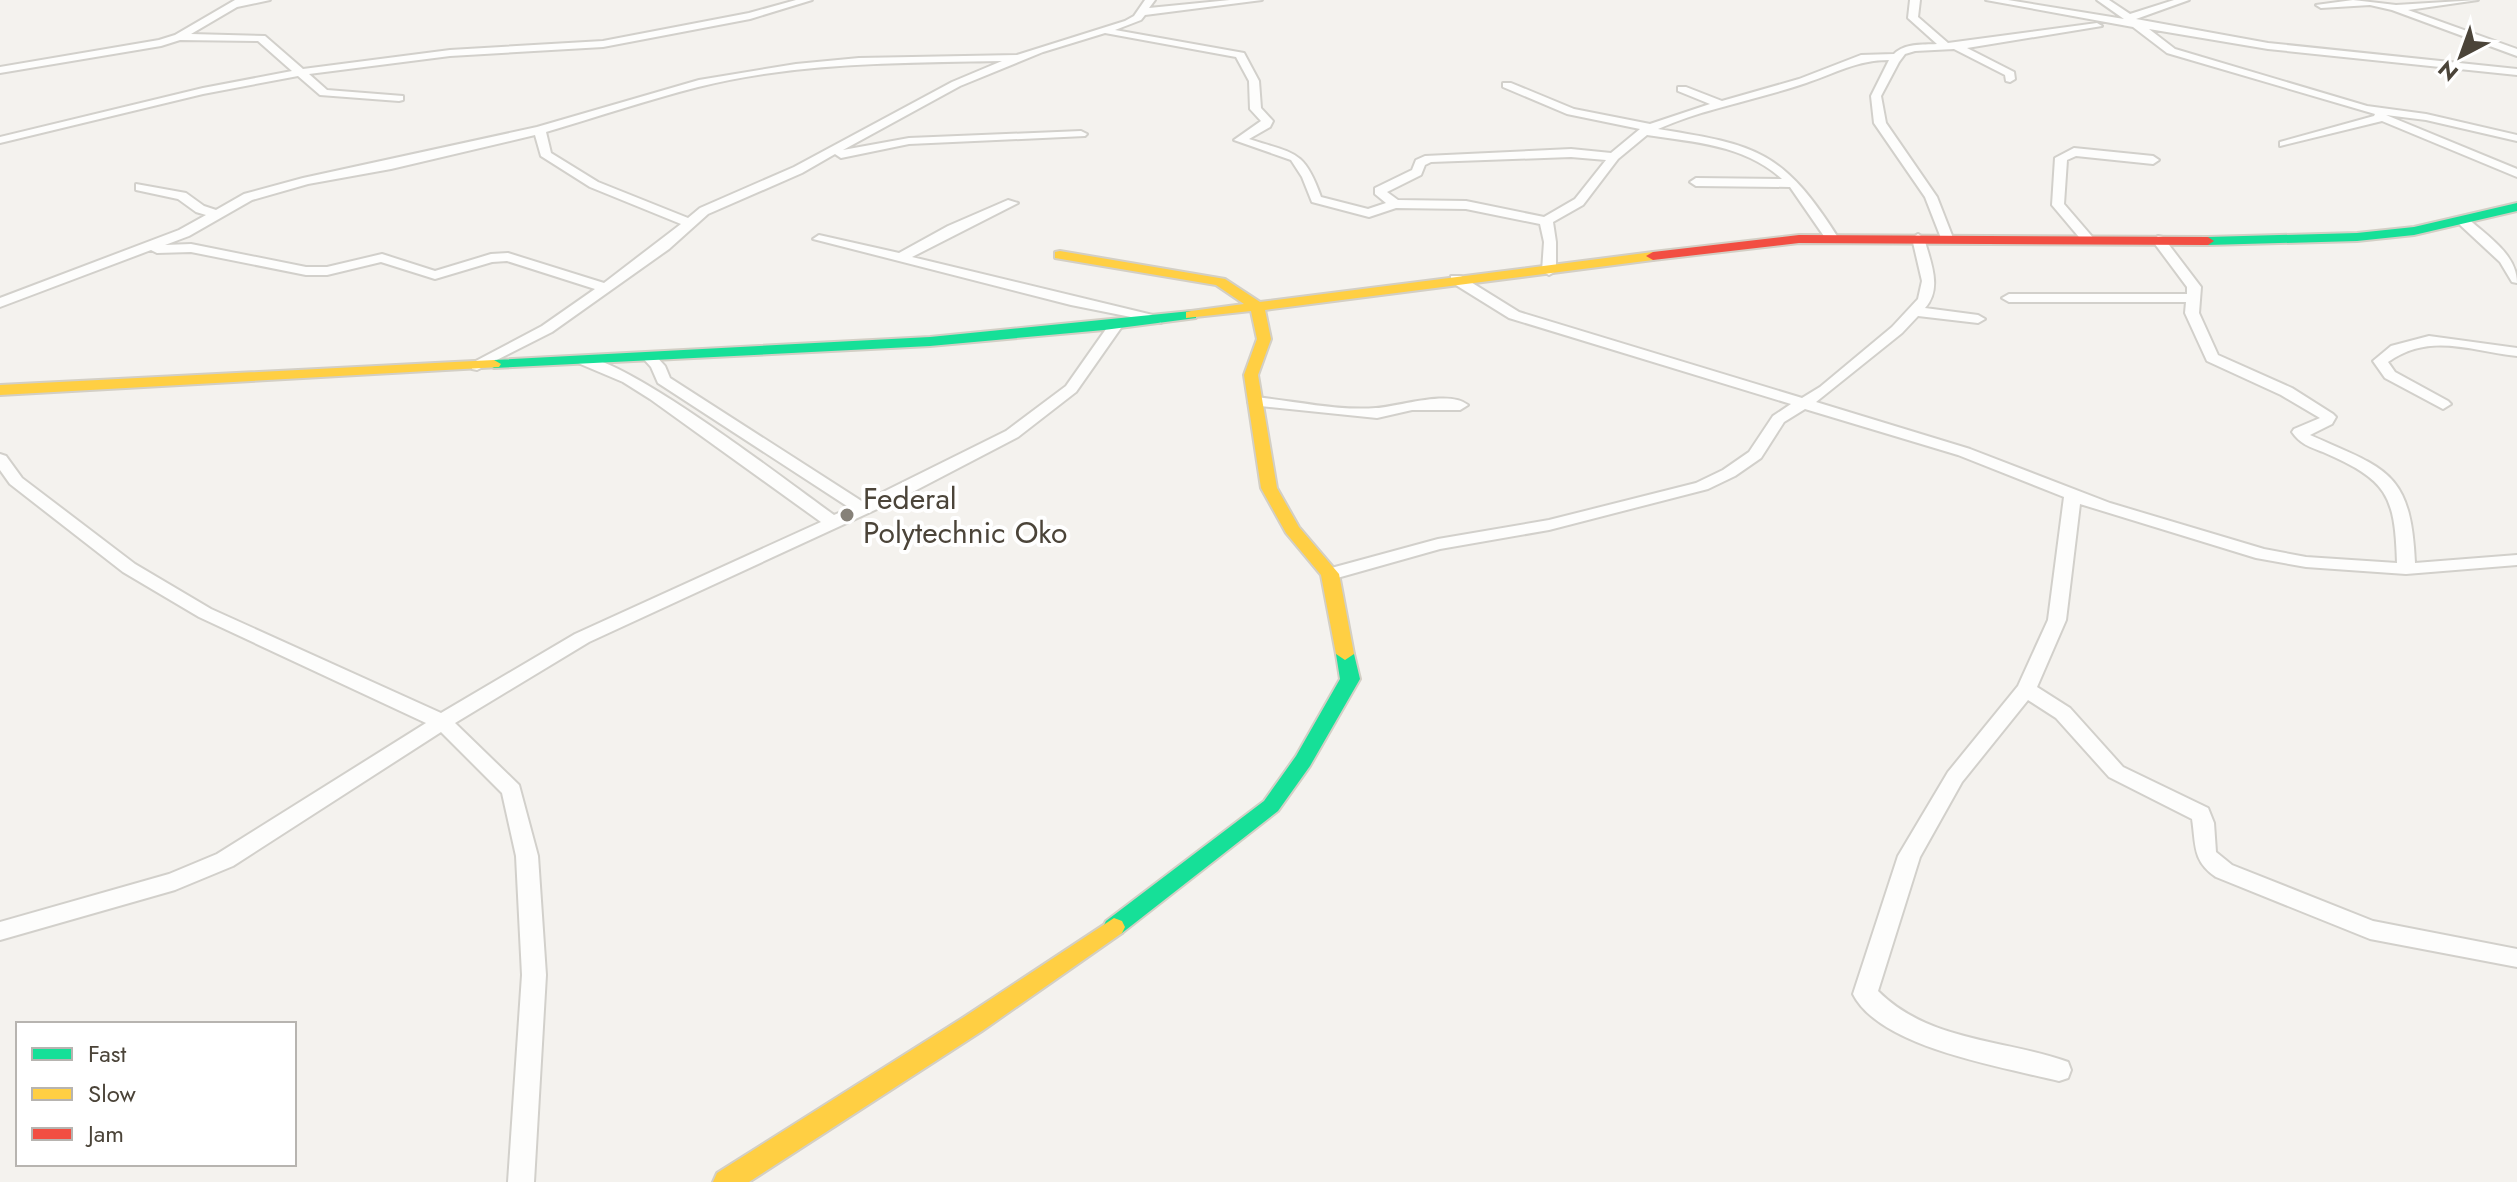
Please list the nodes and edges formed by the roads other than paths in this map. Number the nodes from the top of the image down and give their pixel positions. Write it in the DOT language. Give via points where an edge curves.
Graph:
graph roads {
  1 [pos="265,0"];
  2 [pos="807,0"];
  3 [pos="1150,0"];
  4 [pos="1257,0"];
  5 [pos="1915,0"];
  6 [pos="1991,0"];
  7 [pos="2102,0"];
  8 [pos="2184,0"];
  9 [pos="2473,0"];
  10 [pos="2363,1"];
  11 [pos="240,2"];
  12 [pos="2321,5"];
  13 [pos="2395,8"];
  14 [pos="1143,12"];
  15 [pos="2128,20"];
  16 [pos="2140,27"];
  17 [pos="1102,31"];
  18 [pos="179,37"];
  19 [pos="2208,37"];
  20 [pos="1950,46"];
  21 [pos="2517,53"];
  22 [pos="1898,57"];
  23 [pos="1016,58"];
  24 [pos="2233,67"];
  25 [pos="0,70"];
  26 [pos="302,72"];
  27 [pos="2517,72"];
  28 [pos="2010,79"];
  29 [pos="1507,85"];
  30 [pos="1682,89"];
  31 [pos="399,98"];
  32 [pos="1720,104"];
  33 [pos="2366,109"];
  34 [pos="2381,118"];
  35 [pos="1649,129"];
  36 [pos="540,130"];
  37 [pos="1081,134"];
  38 [pos="2517,138"];
  39 [pos="0,140"];
  40 [pos="2284,144"];
  41 [pos="1614,157"];
  42 [pos="2153,160"];
  43 [pos="798,170"];
  44 [pos="2517,173"];
  45 [pos="1696,182"];
  46 [pos="1791,183"];
  47 [pos="140,187"];
  48 [pos="1012,203"];
  49 [pos="1395,204"];
  50 [pos="2517,207"];
  51 [pos="215,214"];
  52 [pos="2462,220"];
  53 [pos="1546,221"];
  54 [pos="689,223"];
  55 [pos="1918,238"];
  56 [pos="1947,238"];
  57 [pos="819,239"];
  58 [pos="1833,239"];
  59 [pos="2089,240"];
  60 [pos="2158,240"];
  61 [pos="142,250"];
  62 [pos="1060,255"];
  63 [pos="902,257"];
  64 [pos="1549,271"];
  65 [pos="1456,279"];
  66 [pos="2517,279"];
  67 [pos="604,287"];
  68 [pos="2009,298"];
  69 [pos="2195,298"];
  70 [pos="0,303"];
  71 [pos="1257,306"];
  72 [pos="1915,311"];
  73 [pos="1978,319"];
  74 [pos="1156,320"];
  75 [pos="1116,325"];
  76 [pos="2517,352"];
  77 [pos="648,356"];
  78 [pos="583,360"];
  79 [pos="477,366"];
  80 [pos="0,390"];
  81 [pos="1256,402"];
  82 [pos="1804,403"];
  83 [pos="2443,404"];
  84 [pos="1460,405"];
  85 [pos="714,415"];
  86 [pos="695,424"];
  87 [pos="760,444"];
  88 [pos="738,455"];
  89 [pos="0,459"];
  90 [pos="2073,495"];
  91 [pos="861,508"];
  92 [pos="831,521"];
  93 [pos="2517,560"];
  94 [pos="2406,569"];
  95 [pos="1330,574"];
  96 [pos="2026,689"];
  97 [pos="442,722"];
  98 [pos="0,931"];
  99 [pos="2517,958"];
  100 [pos="2059,1070"];
  101 [pos="521,1182"];
  102 [pos="726,1182"];
  1 -- 11 [label="street"];
  2 -- 26 [label="street" via="603,44 450,53"];
  3 -- 14 [label="street"];
  4 -- 14 [label="street"];
  5 -- 20 [label="street" via="1913,18"];
  6 -- 15 [label="street"];
  7 -- 15 [label="street"];
  8 -- 15 [label="street"];
  9 -- 13 [label="street"];
  10 -- 12 [label="street"];
  10 -- 13 [label="street"];
  11 -- 18 [label="street"];
  13 -- 21 [label="street"];
  14 -- 17 [label="street"];
  15 -- 16 [label="street"];
  15 -- 20 [label="street"];
  16 -- 19 [label="street"];
  16 -- 24 [label="street" via="2171,51"];
  17 -- 23 [label="street"];
  17 -- 49 [label="street" via="1240,55 1254,81 1256,109 1267,121 1240,140 1295,158 1316,199 1369,213"];
  18 -- 25 [label="street" via="129,51"];
  18 -- 26 [label="street" via="261,38"];
  19 -- 24 [label="street"];
  19 -- 27 [label="street"];
  20 -- 22 [label="street" via="1914,48"];
  20 -- 28 [label="street" via="2003,70"];
  22 -- 32 [label="street" via="1865,57"];
  22 -- 56 [label="street" via="1876,96 1880,123 1931,197"];
  23 -- 36 [label="street" via="796,67 699,83"];
  23 -- 43 [label="street" via="909,108"];
  24 -- 33 [label="street"];
  26 -- 31 [label="street" via="324,93"];
  26 -- 39 [label="street"];
  29 -- 35 [label="street" via="1571,112"];
  30 -- 32 [label="street"];
  32 -- 35 [label="street"];
  33 -- 34 [label="street"];
  33 -- 38 [label="street"];
  34 -- 40 [label="street"];
  34 -- 44 [label="street"];
  35 -- 41 [label="street"];
  35 -- 46 [label="street" via="1747,149 1764,156"];
  36 -- 51 [label="street" via="276,189"];
  36 -- 54 [label="street" via="545,154 579,180"];
  37 -- 43 [label="street" via="884,144"];
  41 -- 49 [label="street" via="1571,153 1429,159 1417,172 1381,188 1386,200"];
  41 -- 53 [label="street" via="1579,202"];
  42 -- 59 [label="street" via="2074,152 2061,158 2058,205"];
  43 -- 54 [label="street" via="704,211"];
  45 -- 46 [label="street"];
  46 -- 58 [label="street"];
  47 -- 51 [label="street" via="182,196"];
  48 -- 63 [label="street"];
  49 -- 53 [label="street" via="1466,205"];
  50 -- 52 [label="main road"];
  51 -- 61 [label="street"];
  52 -- 60 [label="main road" via="2357,237"];
  52 -- 66 [label="street" via="2505,260"];
  53 -- 64 [label="street"];
  54 -- 67 [label="street"];
  55 -- 56 [label="main road"];
  55 -- 58 [label="main road"];
  55 -- 72 [label="street" via="1929,281 1925,300"];
  56 -- 59 [label="main road"];
  57 -- 63 [label="street"];
  58 -- 64 [label="main road" via="1725,247"];
  59 -- 60 [label="main road"];
  60 -- 69 [label="street" via="2194,287"];
  61 -- 67 [label="street" via="191,248 317,271 382,258 435,275 508,257"];
  61 -- 70 [label="street"];
  62 -- 71 [label="main road" via="1220,282"];
  63 -- 74 [label="street"];
  64 -- 65 [label="main road"];
  65 -- 71 [label="main road"];
  65 -- 82 [label="street" via="1514,315"];
  67 -- 79 [label="street" via="547,329"];
  68 -- 69 [label="street"];
  69 -- 94 [label="street" via="2192,313 2212,358 2319,410 2327,421 2300,432 2304,438 2390,483 2402,511"];
  71 -- 74 [label="main road"];
  71 -- 81 [label="main road" via="1264,339 1251,375"];
  72 -- 73 [label="street"];
  72 -- 82 [label="street"];
  74 -- 75 [label="main road"];
  75 -- 77 [label="main road"];
  75 -- 91 [label="street" via="1071,389 1046,411 1012,434"];
  76 -- 83 [label="street" via="2420,339 2380,361 2390,375"];
  77 -- 78 [label="main road"];
  77 -- 85 [label="street" via="663,380"];
  78 -- 79 [label="main road"];
  78 -- 86 [label="street" via="628,379"];
  79 -- 80 [label="main road"];
  81 -- 84 [label="street" via="1366,413 1412,405"];
  81 -- 95 [label="main road" via="1269,488 1292,529"];
  82 -- 90 [label="street" via="1964,452"];
  82 -- 95 [label="street" via="1778,419 1755,455 1702,486 1549,525 1492,532 1380,558"];
  85 -- 86 [label="street"];
  85 -- 87 [label="street"];
  86 -- 88 [label="street"];
  87 -- 88 [label="street"];
  87 -- 91 [label="street"];
  88 -- 92 [label="street"];
  89 -- 97 [label="street" via="16,481 155,583 205,613"];
  90 -- 94 [label="street" via="2262,554"];
  90 -- 96 [label="street" via="2057,620"];
  91 -- 92 [label="street"];
  92 -- 97 [label="street" via="582,638"];
  93 -- 94 [label="street"];
  95 -- 102 [label="main road" via="1350,679 1271,806 1084,948"];
  96 -- 99 [label="street" via="2063,713 2116,772 2201,814 2203,851 2211,864 2370,930"];
  96 -- 100 [label="street" via="1955,777 1909,856 1865,994 1877,1010 1916,1031"];
  97 -- 98 [label="street" via="225,860 175,881"];
  97 -- 101 [label="street" via="512,790 527,856 534,975"];
}
